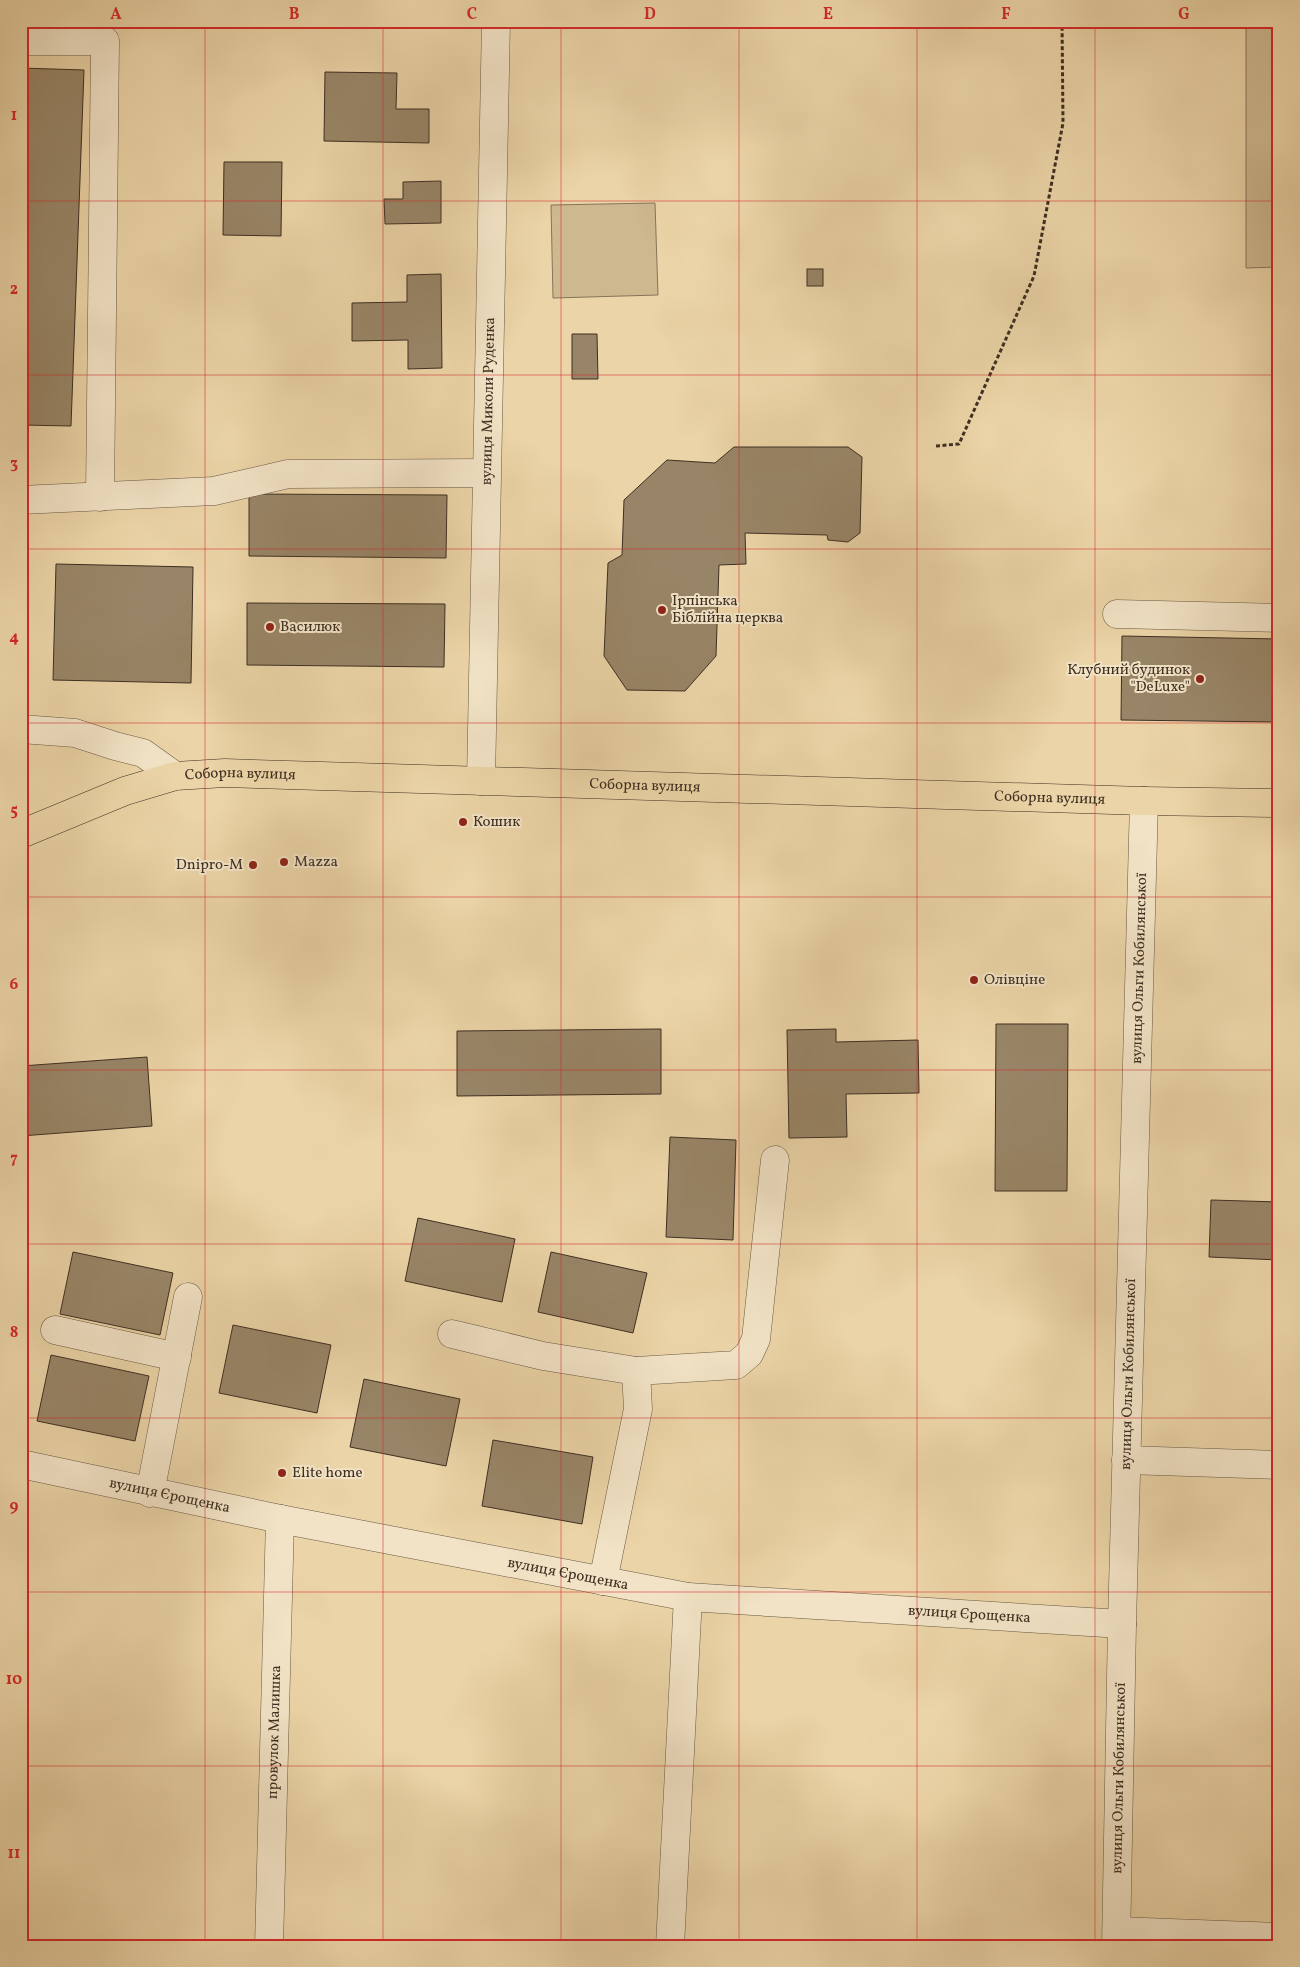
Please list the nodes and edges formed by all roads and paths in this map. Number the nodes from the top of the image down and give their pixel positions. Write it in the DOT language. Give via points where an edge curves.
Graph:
graph roads {
  1 [pos="496,21"];
  2 [pos="1062,21"];
  3 [pos="21,41"];
  4 [pos="936,446"];
  5 [pos="486,473"];
  6 [pos="100,497"];
  7 [pos="21,500"];
  8 [pos="1116,614"];
  9 [pos="1279,618"];
  10 [pos="21,729"];
  11 [pos="175,776"];
  12 [pos="481,781"];
  13 [pos="1144,801"];
  14 [pos="1279,803"];
  15 [pos="21,834"];
  16 [pos="775,1160"];
  17 [pos="188,1297"];
  18 [pos="55,1330"];
  19 [pos="452,1334"];
  20 [pos="177,1357"];
  21 [pos="636,1371"];
  22 [pos="1126,1460"];
  23 [pos="21,1464"];
  24 [pos="1279,1465"];
  25 [pos="150,1493"];
  26 [pos="280,1519"];
  27 [pos="603,1581"];
  28 [pos="688,1597"];
  29 [pos="1122,1624"];
  30 [pos="1279,1937"];
  31 [pos="1116,1938"];
  32 [pos="269,1946"];
  33 [pos="670,1946"];
  1 -- 5 [label="street, вулиця Миколи Руденка"];
  2 -- 4 [label="path" via="1063,123 1034,276 959,444"];
  3 -- 6 [label="street" via="106,41"];
  5 -- 6 [label="street" via="288,474 214,491"];
  5 -- 12 [label="street, вулиця Миколи Руденка"];
  6 -- 7 [label="street"];
  8 -- 9 [label="street"];
  10 -- 11 [label="street" via="75,733 143,753"];
  11 -- 12 [label="main road, Соборна вулиця" via="225,773"];
  11 -- 15 [label="main road, Соборна вулиця" via="126,791"];
  12 -- 13 [label="main road, Соборна вулиця"];
  13 -- 14 [label="main road, Соборна вулиця"];
  13 -- 22 [label="street, вулиця Ольги Кобилянської"];
  16 -- 21 [label="street" via="756,1339 748,1354 736,1365"];
  17 -- 20 [label="street"];
  18 -- 20 [label="street"];
  19 -- 21 [label="street" via="543,1356"];
  20 -- 25 [label="street"];
  21 -- 27 [label="street" via="638,1408"];
  22 -- 24 [label="street"];
  22 -- 29 [label="street, вулиця Ольги Кобилянської"];
  23 -- 25 [label="street, вулиця Єрощенка"];
  25 -- 26 [label="street, вулиця Єрощенка"];
  26 -- 27 [label="street, вулиця Єрощенка"];
  26 -- 32 [label="street, провулок Малишка"];
  27 -- 28 [label="street, вулиця Єрощенка"];
  28 -- 29 [label="street, вулиця Єрощенка"];
  28 -- 33 [label="street"];
  29 -- 31 [label="street, вулиця Ольги Кобилянської"];
  30 -- 31 [label="street"];
}
